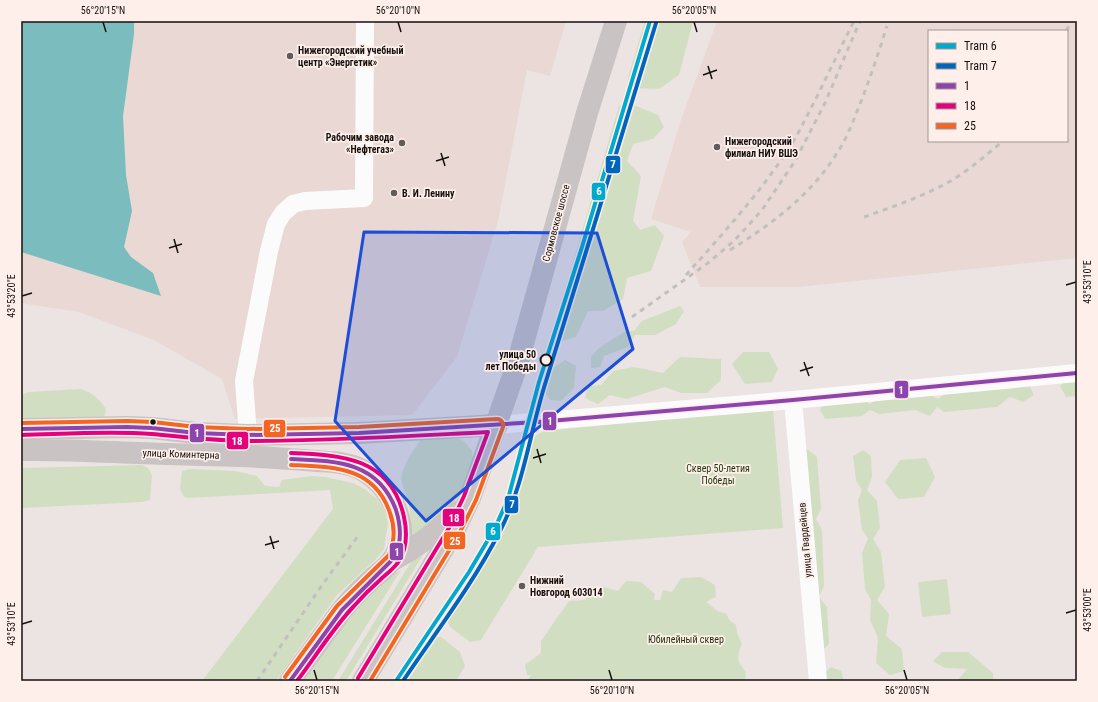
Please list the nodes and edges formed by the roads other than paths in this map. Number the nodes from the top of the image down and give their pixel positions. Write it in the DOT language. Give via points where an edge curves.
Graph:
graph roads {
  1 [pos="365,21"];
  2 [pos="616,21"];
  3 [pos="1077,373"];
  4 [pos="793,400"];
  5 [pos="497,425"];
  6 [pos="21,428"];
  7 [pos="248,435"];
  8 [pos="21,450"];
  9 [pos="470,498"];
  10 [pos="393,560"];
  11 [pos="290,681"];
  12 [pos="364,681"];
  13 [pos="818,681"];
  1 -- 7 [label="street" via="364,198 305,200 293,204 276,224 244,381"];
  2 -- 5 [label="main road, Сормовское шоссе" via="586,113 517,365"];
  3 -- 4 [label="street"];
  4 -- 5 [label="street"];
  4 -- 13 [label="street, улица Гвардейцев"];
  5 -- 7 [label="main road" via="359,433"];
  5 -- 9 [label="main road"];
  6 -- 7 [label="main road" via="126,427"];
  8 -- 10 [label="main road, улица Коминтерна" via="274,457 346,464 372,476 390,495 396,508 400,529 400,542"];
  9 -- 10 [label="main road" via="438,530"];
  9 -- 12 [label="main road" via="454,531"];
  10 -- 11 [label="main road, улица Коминтерна" via="342,610"];
}
